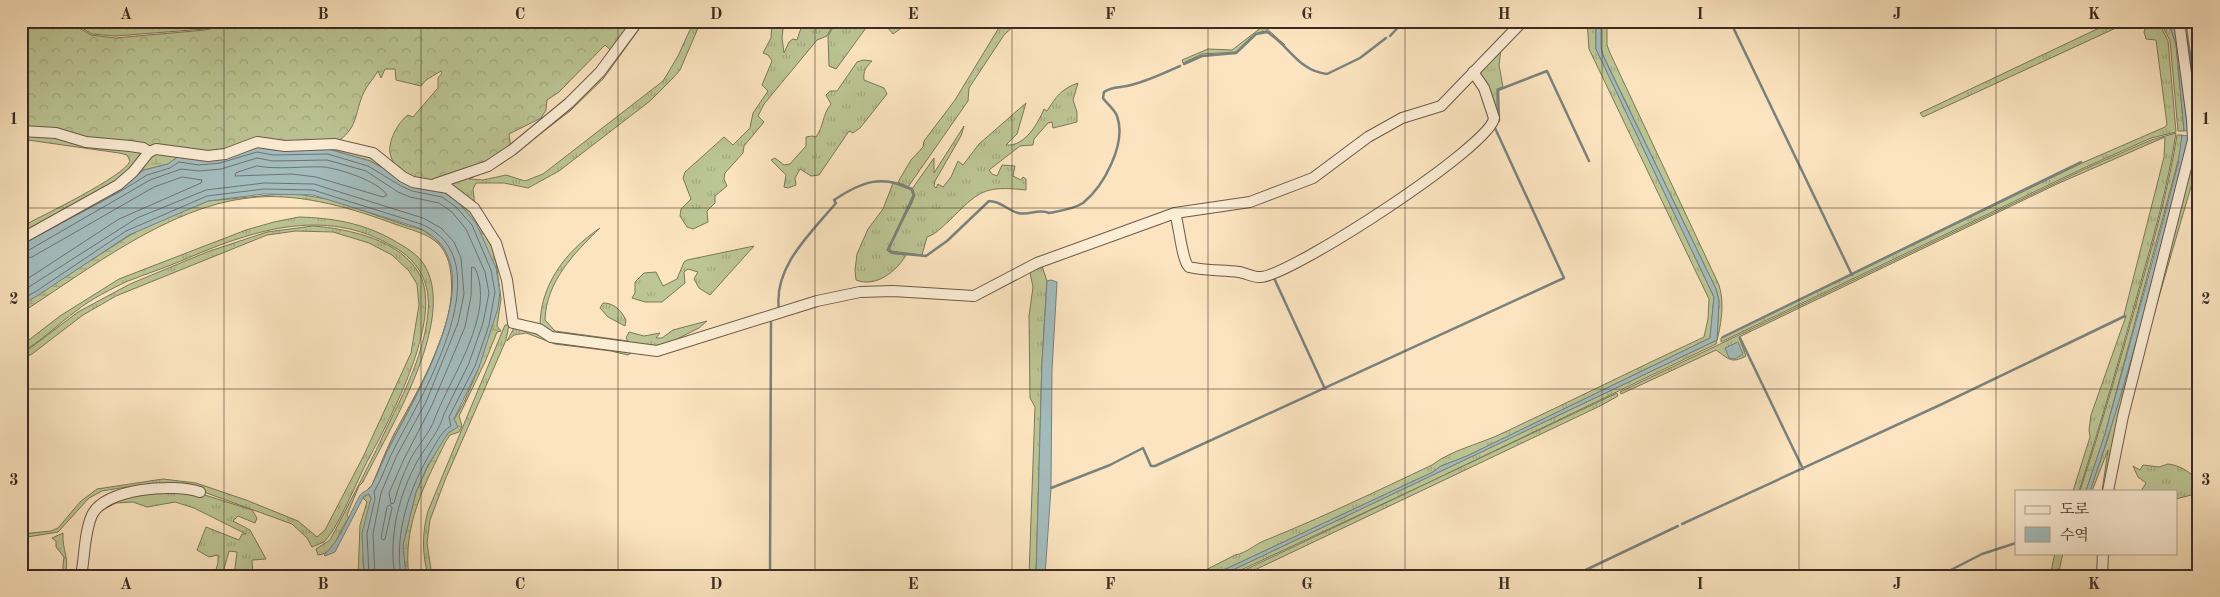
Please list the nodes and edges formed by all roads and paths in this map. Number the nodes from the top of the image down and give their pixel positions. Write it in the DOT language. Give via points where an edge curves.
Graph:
graph roads {
  1 [pos="638,21"];
  2 [pos="1523,21"];
  3 [pos="2179,21"];
  4 [pos="1473,72"];
  5 [pos="21,131"];
  6 [pos="2196,138"];
  7 [pos="149,152"];
  8 [pos="434,184"];
  9 [pos="1175,213"];
  10 [pos="21,239"];
  11 [pos="2108,490"];
  12 [pos="200,492"];
  13 [pos="2103,554"];
  14 [pos="81,576"];
  15 [pos="2102,576"];
  1 -- 8 [label="street" via="600,72 569,104 512,150 488,166"];
  2 -- 4 [label="street"];
  3 -- 6 [label="street"];
  4 -- 9 [label="street" via="1441,106 1402,118 1313,178 1250,202"];
  4 -- 9 [label="street" via="1484,88 1494,118 1484,134 1422,185 1355,228 1274,273 1260,278 1238,272 1189,268 1185,264"];
  5 -- 7 [label="street" via="56,133 86,142 143,148"];
  6 -- 11 [label="street" via="2123,416"];
  7 -- 8 [label="street" via="156,148 208,156 225,154 257,142 285,146 335,144 373,153 413,182"];
  7 -- 10 [label="street" via="118,185"];
  8 -- 9 [label="street" via="461,196 484,220 502,260 513,323 539,328 551,337 656,351 817,301 860,292 893,290 974,296 1037,264"];
  12 -- 14 [label="street" via="182,487 137,491 100,504 88,526"];
  13 -- 15 [label="street"];
}
